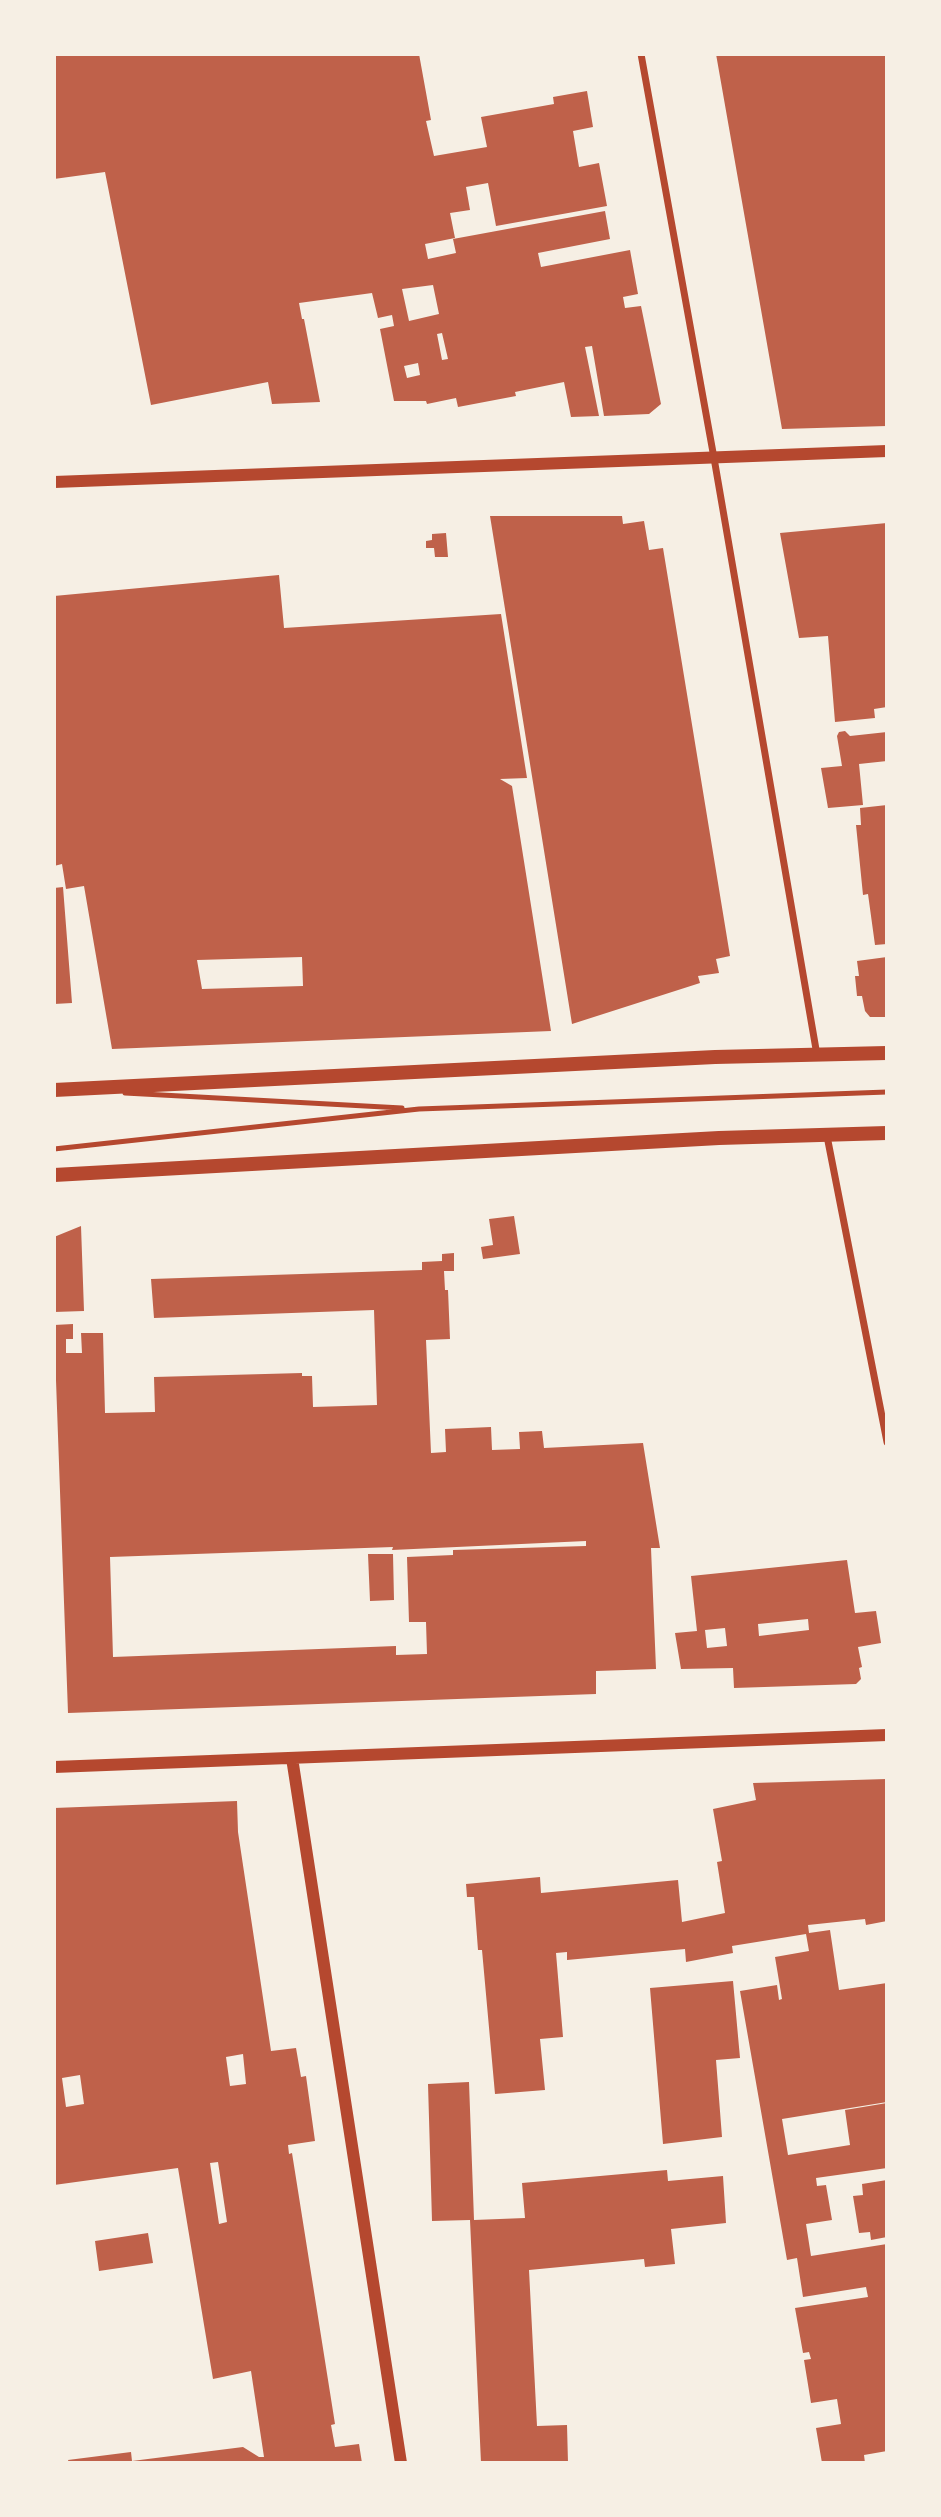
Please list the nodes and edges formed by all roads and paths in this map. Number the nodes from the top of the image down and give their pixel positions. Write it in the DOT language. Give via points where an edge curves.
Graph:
graph roads {
  1 [pos="641,54"];
  2 [pos="887,451"];
  3 [pos="715,458"];
  4 [pos="54,482"];
  5 [pos="887,1053"];
  6 [pos="817,1055"];
  7 [pos="58,1090"];
  8 [pos="887,1092"];
  9 [pos="419,1109"];
  10 [pos="887,1133"];
  11 [pos="827,1136"];
  12 [pos="54,1149"];
  13 [pos="54,1175"];
  14 [pos="887,1443"];
  15 [pos="887,1735"];
  16 [pos="292,1758"];
  17 [pos="54,1767"];
  18 [pos="401,2463"];
  1 -- 3 [label="street"];
  2 -- 3 [label="street"];
  3 -- 4 [label="street"];
  3 -- 6 [label="street"];
  5 -- 6 [label="main road"];
  6 -- 7 [label="main road"];
  7 -- 9 [label="lane"];
  8 -- 9 [label="lane"];
  9 -- 12 [label="lane"];
  10 -- 11 [label="main road"];
  11 -- 13 [label="main road"];
  11 -- 14 [label="street"];
  15 -- 16 [label="street"];
  16 -- 17 [label="street"];
  16 -- 18 [label="street"];
}
